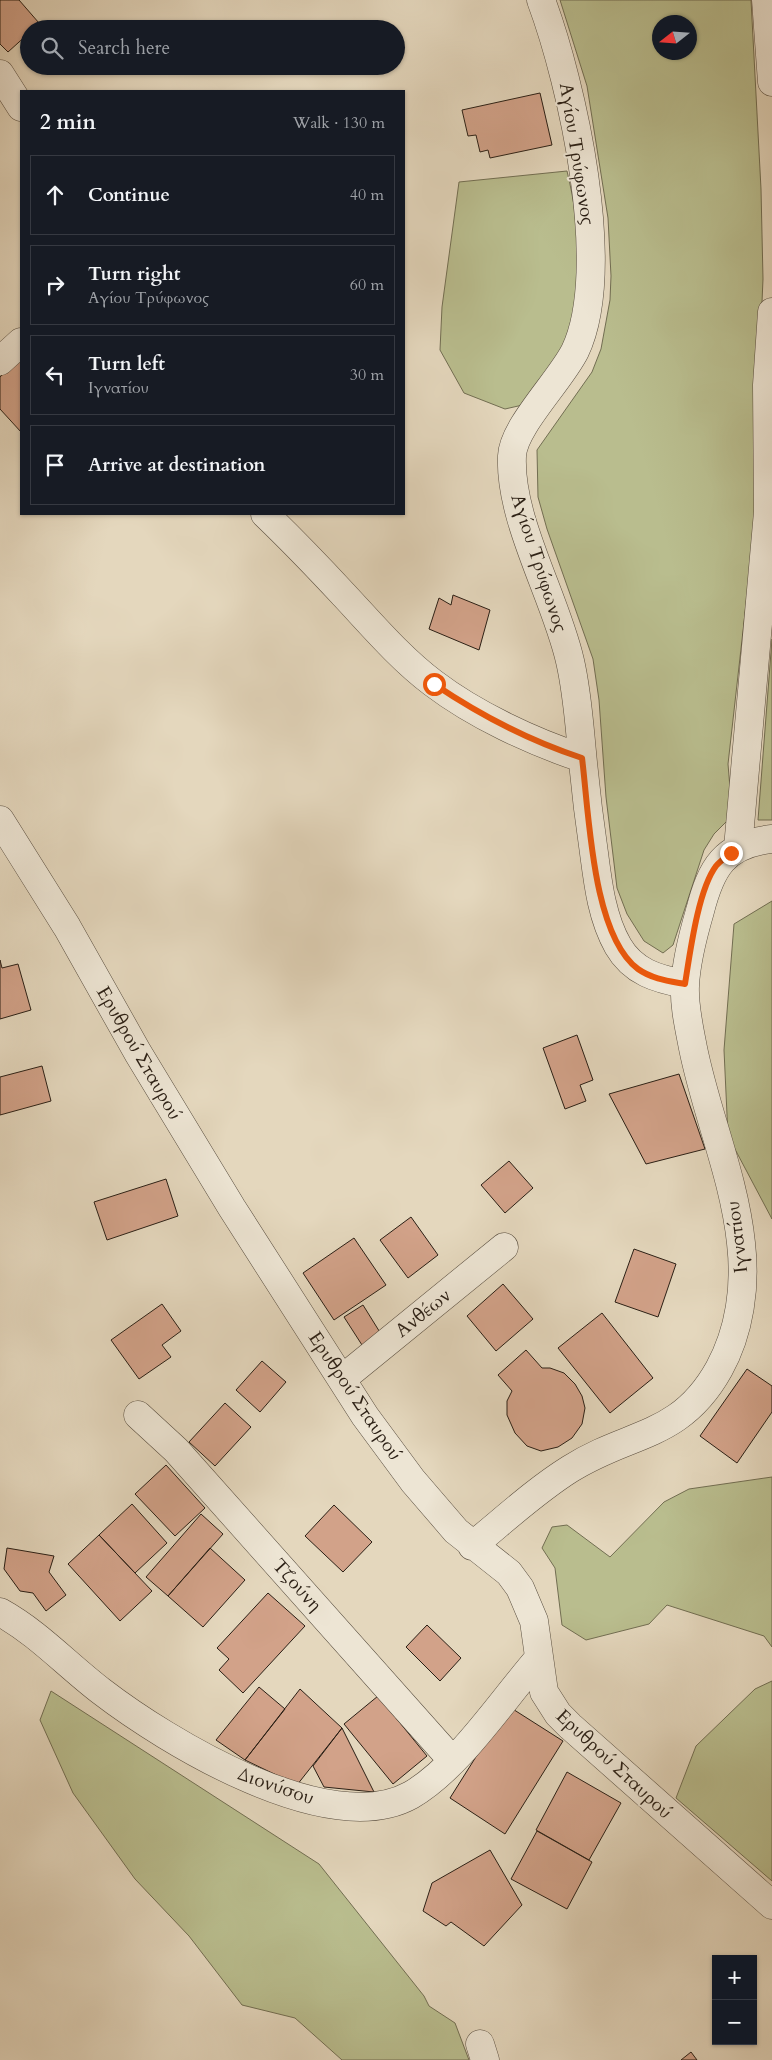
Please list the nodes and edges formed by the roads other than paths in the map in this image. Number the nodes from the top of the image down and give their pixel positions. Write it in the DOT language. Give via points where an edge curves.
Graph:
graph roads {
  1 [pos="541,0"];
  2 [pos="766,0"];
  3 [pos="0,74"];
  4 [pos="772,82"];
  5 [pos="20,104"];
  6 [pos="772,312"];
  7 [pos="266,515"];
  8 [pos="582,758"];
  9 [pos="0,820"];
  10 [pos="772,839"];
  11 [pos="738,848"];
  12 [pos="685,984"];
  13 [pos="504,1247"];
  14 [pos="342,1379"];
  15 [pos="138,1415"];
  16 [pos="472,1546"];
  17 [pos="0,1612"];
  18 [pos="539,1658"];
  19 [pos="452,1760"];
  20 [pos="772,1905"];
  1 -- 8 [label="street, Αγίου Τρύφωνος" via="560,54 575,118 589,233 589,296 587,314 575,350 561,375 517,435 512,464 523,521 570,658"];
  2 -- 4 [label="street"];
  3 -- 5 [label="street"];
  6 -- 11 [label="street" via="768,385 768,512"];
  7 -- 8 [label="street" via="388,643 434,684 531,738"];
  8 -- 12 [label="street, Αγίου Τρύφωνος" via="598,881 615,941 638,969 654,977"];
  9 -- 14 [label="street, Ερυθρού Σταυρού" via="232,1208"];
  10 -- 11 [label="street, Ιγνατίου"];
  11 -- 12 [label="street, Ιγνατίου" via="716,866 706,887"];
  12 -- 16 [label="street, Ιγνατίου" via="694,1052 732,1196 741,1244 740,1306 727,1351 707,1388 687,1411 650,1432 573,1467"];
  13 -- 14 [label="street, Ανθέων"];
  14 -- 16 [label="street, Ερυθρού Σταυρού" via="408,1474"];
  15 -- 19 [label="street, Τζούνη" via="176,1450"];
  16 -- 18 [label="street, Ερυθρού Σταυρού" via="509,1574 520,1588 531,1610"];
  17 -- 19 [label="street, Διονύσου" via="153,1728 202,1756 276,1789 346,1807 375,1806 409,1796"];
  18 -- 19 [label="street, Διονύσου"];
  18 -- 20 [label="street, Ερυθρού Σταυρού" via="544,1692 558,1714"];
}
